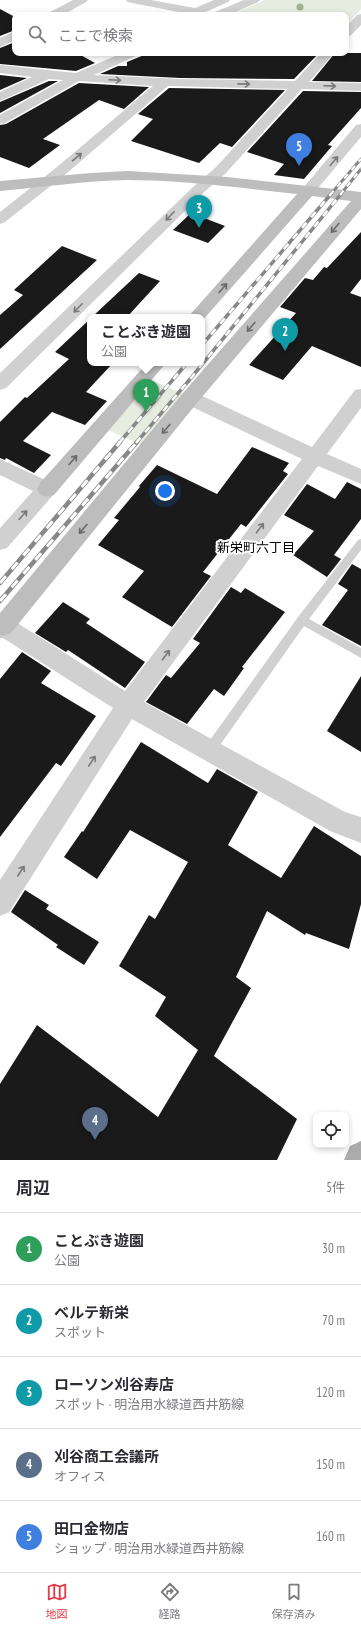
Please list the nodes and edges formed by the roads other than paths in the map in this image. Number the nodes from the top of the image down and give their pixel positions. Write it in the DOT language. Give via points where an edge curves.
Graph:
graph roads {
  1 [pos="82,0"];
  2 [pos="132,0"];
  3 [pos="224,0"];
  4 [pos="238,0"];
  5 [pos="254,0"];
  6 [pos="60,12"];
  7 [pos="187,12"];
  8 [pos="200,12"];
  9 [pos="202,12"];
  10 [pos="226,12"];
  11 [pos="361,18"];
  12 [pos="349,30"];
  13 [pos="12,37"];
  14 [pos="0,43"];
  15 [pos="108,56"];
  16 [pos="125,56"];
  17 [pos="325,56"];
  18 [pos="71,64"];
  19 [pos="0,69"];
  20 [pos="44,76"];
  21 [pos="61,77"];
  22 [pos="76,78"];
  23 [pos="165,82"];
  24 [pos="299,85"];
  25 [pos="361,88"];
  26 [pos="0,97"];
  27 [pos="0,109"];
  28 [pos="0,120"];
  29 [pos="361,128"];
  30 [pos="209,181"];
  31 [pos="47,182"];
  32 [pos="0,186"];
  33 [pos="308,191"];
  34 [pos="361,198"];
  35 [pos="0,219"];
  36 [pos="200,314"];
  37 [pos="154,366"];
  38 [pos="0,384"];
  39 [pos="361,394"];
  40 [pos="190,398"];
  41 [pos="314,456"];
  42 [pos="0,466"];
  43 [pos="361,476"];
  44 [pos="47,489"];
  45 [pos="0,542"];
  46 [pos="361,543"];
  47 [pos="302,620"];
  48 [pos="1,627"];
  49 [pos="361,653"];
  50 [pos="128,705"];
  51 [pos="209,751"];
  52 [pos="361,830"];
  53 [pos="0,903"];
  1 -- 6 [label="street"];
  2 -- 7 [label="street"];
  3 -- 8 [label="street"];
  4 -- 9 [label="street"];
  5 -- 10 [label="street"];
  11 -- 12 [label="street"];
  13 -- 14 [label="street"];
  15 -- 21 [label="street"];
  16 -- 22 [label="street"];
  17 -- 24 [label="street"];
  18 -- 20 [label="street"];
  19 -- 20 [label="street"];
  20 -- 21 [label="street"];
  20 -- 26 [label="street"];
  21 -- 22 [label="street"];
  21 -- 27 [label="street"];
  22 -- 23 [label="street, one-way"];
  22 -- 28 [label="street"];
  23 -- 24 [label="street, one-way"];
  31 -- 23 [label="street, one-way"];
  24 -- 25 [label="street, one-way"];
  24 -- 30 [label="street"];
  33 -- 29 [label="street, one-way"];
  30 -- 31 [label="street" via="145,176"];
  30 -- 33 [label="street"];
  30 -- 38 [label="street, one-way"];
  31 -- 32 [label="street"];
  31 -- 35 [label="street"];
  33 -- 34 [label="street"];
  36 -- 33 [label="street, one-way"];
  34 -- 40 [label="street, one-way"];
  44 -- 37 [label="street, one-way"];
  39 -- 41 [label="street"];
  40 -- 41 [label="street"];
  40 -- 48 [label="street, one-way"];
  41 -- 43 [label="street"];
  50 -- 41 [label="street, one-way"];
  42 -- 44 [label="street"];
  45 -- 44 [label="street, one-way"];
  46 -- 47 [label="lane"];
  47 -- 49 [label="lane"];
  47 -- 51 [label="lane"];
  48 -- 50 [label="street"];
  50 -- 51 [label="street"];
  53 -- 50 [label="street, one-way"];
  51 -- 52 [label="street" via="339,822"];
}
